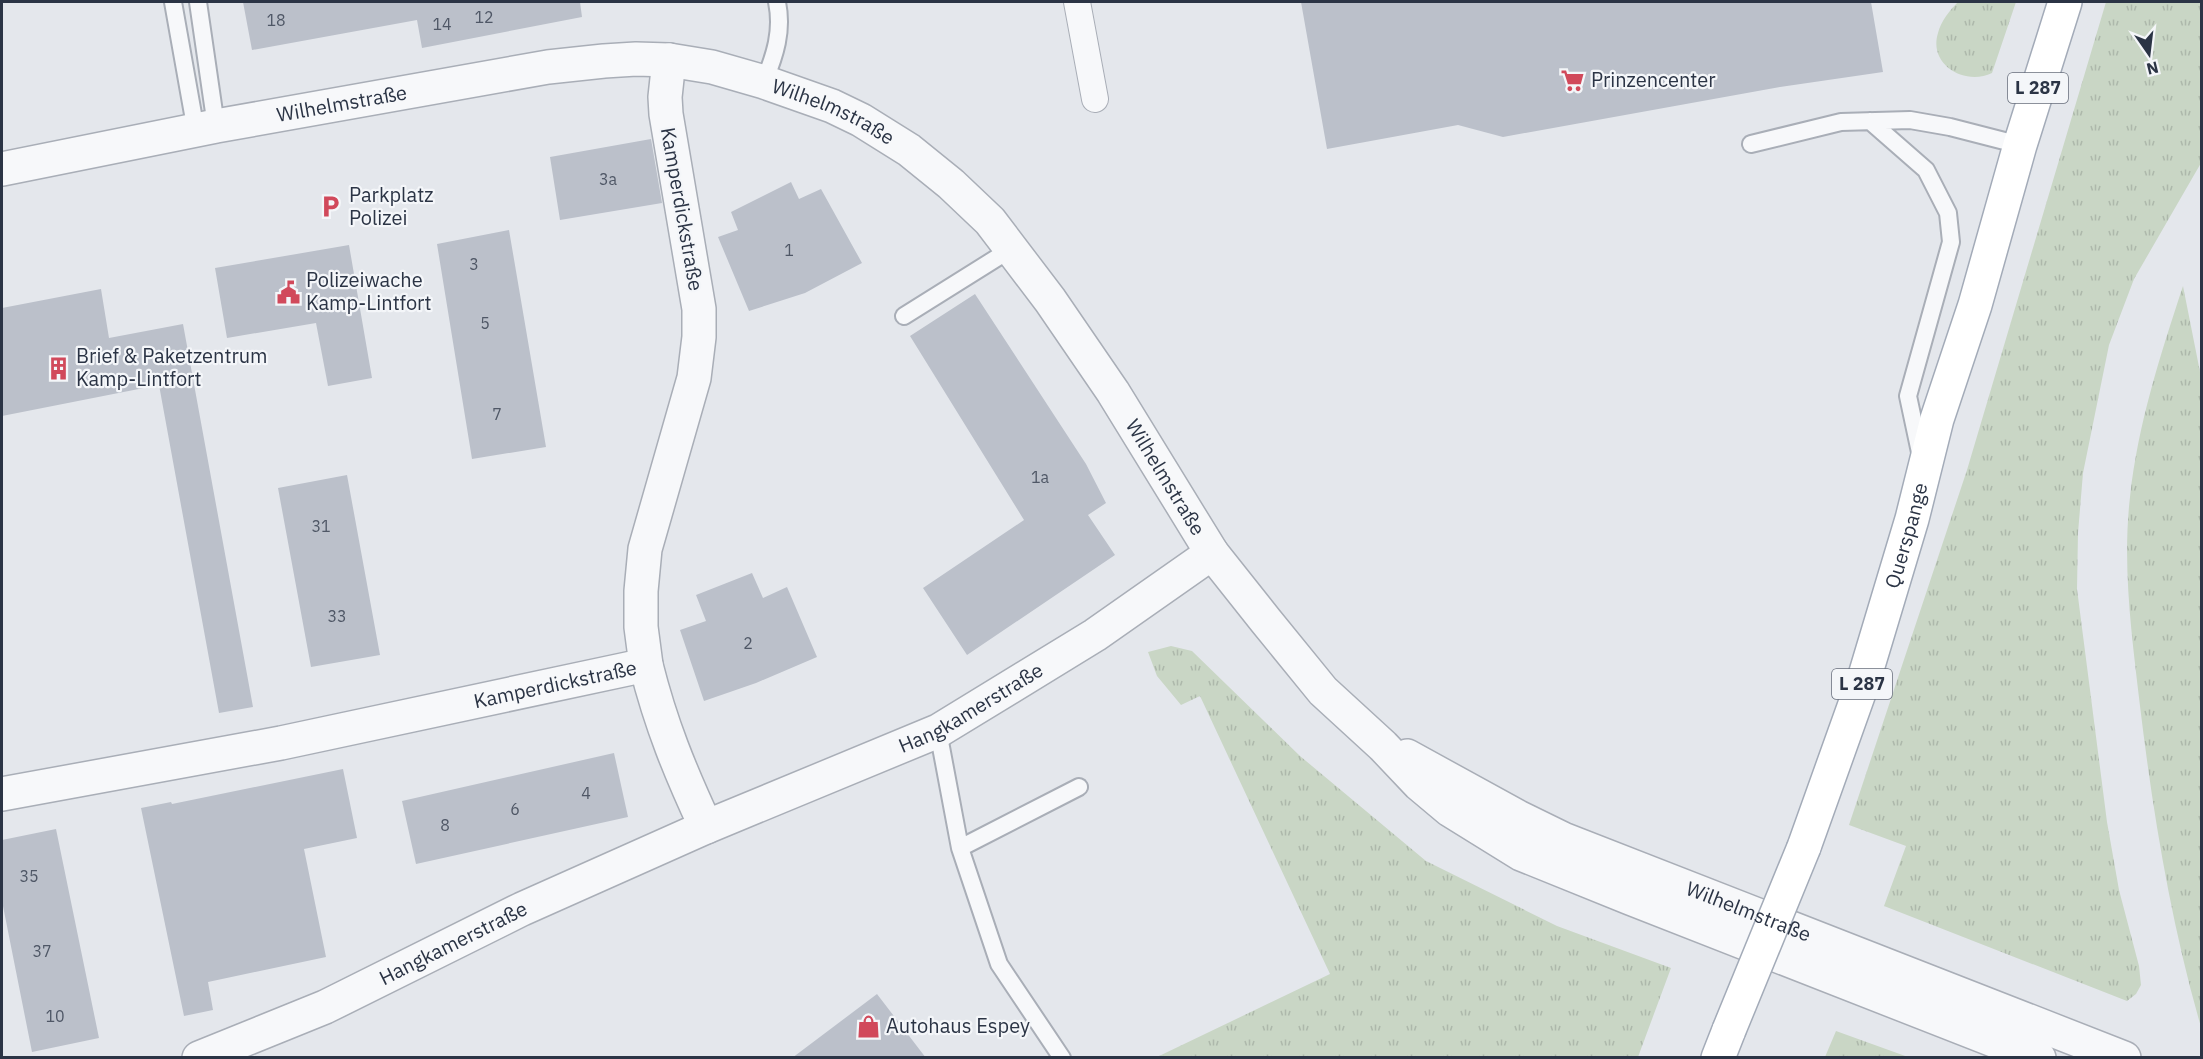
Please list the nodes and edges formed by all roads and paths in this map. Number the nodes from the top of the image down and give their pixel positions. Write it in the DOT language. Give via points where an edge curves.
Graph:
graph roads {
  1 [pos="173,2"];
  2 [pos="198,2"];
  3 [pos="777,2"];
  4 [pos="1077,2"];
  5 [pos="2065,2"];
  6 [pos="669,60"];
  7 [pos="764,82"];
  8 [pos="1095,99"];
  9 [pos="1869,121"];
  10 [pos="206,129"];
  11 [pos="1751,144"];
  12 [pos="2020,145"];
  13 [pos="2,169"];
  14 [pos="1011,249"];
  15 [pos="904,316"];
  16 [pos="1924,471"];
  17 [pos="1212,553"];
  18 [pos="646,665"];
  19 [pos="938,731"];
  20 [pos="1383,746"];
  21 [pos="1079,787"];
  22 [pos="2,794"];
  23 [pos="706,827"];
  24 [pos="960,848"];
  25 [pos="1724,1044"];
  26 [pos="218,1054"];
  27 [pos="1062,1058"];
  28 [pos="2039,1058"];
  29 [pos="2124,1058"];
  1 -- 10 [label="lane"];
  2 -- 10 [label="lane"];
  3 -- 7 [label="lane" via="778,41"];
  4 -- 8 [label="street"];
  5 -- 12 [label="main road, Querspange / L 287"];
  6 -- 7 [label="street, Wilhelmstraße"];
  6 -- 10 [label="street, Wilhelmstraße" via="548,67"];
  6 -- 18 [label="street, Kamperdickstraße" via="666,114 699,309 699,337 692,388 645,549 641,627"];
  7 -- 14 [label="street, Wilhelmstraße" via="832,106 909,150 990,221"];
  9 -- 11 [label="lane" via="1841,122"];
  9 -- 12 [label="lane" via="1950,126"];
  9 -- 16 [label="lane" via="1926,170 1948,213 1951,242 1908,396"];
  10 -- 13 [label="street, Wilhelmstraße"];
  12 -- 16 [label="main road, Querspange / L 287"];
  14 -- 15 [label="lane"];
  14 -- 17 [label="street, Wilhelmstraße" via="1113,392"];
  16 -- 25 [label="main road, Querspange / L 287, bridge" via="1864,678 1804,847"];
  17 -- 19 [label="street, Hangkamerstraße" via="1095,635"];
  17 -- 20 [label="street, Wilhelmstraße" via="1323,691"];
  18 -- 22 [label="street, Kamperdickstraße" via="281,744"];
  18 -- 23 [label="street" via="658,712"];
  19 -- 23 [label="street, Hangkamerstraße"];
  19 -- 24 [label="lane"];
  20 -- 28 [label="street, Wilhelmstraße" via="1450,810 1521,854"];
  20 -- 29 [label="street, Wilhelmstraße" via="1563,838"];
  21 -- 24 [label="lane"];
  23 -- 26 [label="street, Hangkamerstraße" via="522,909 325,1007"];
  24 -- 27 [label="lane" via="999,963"];
}
